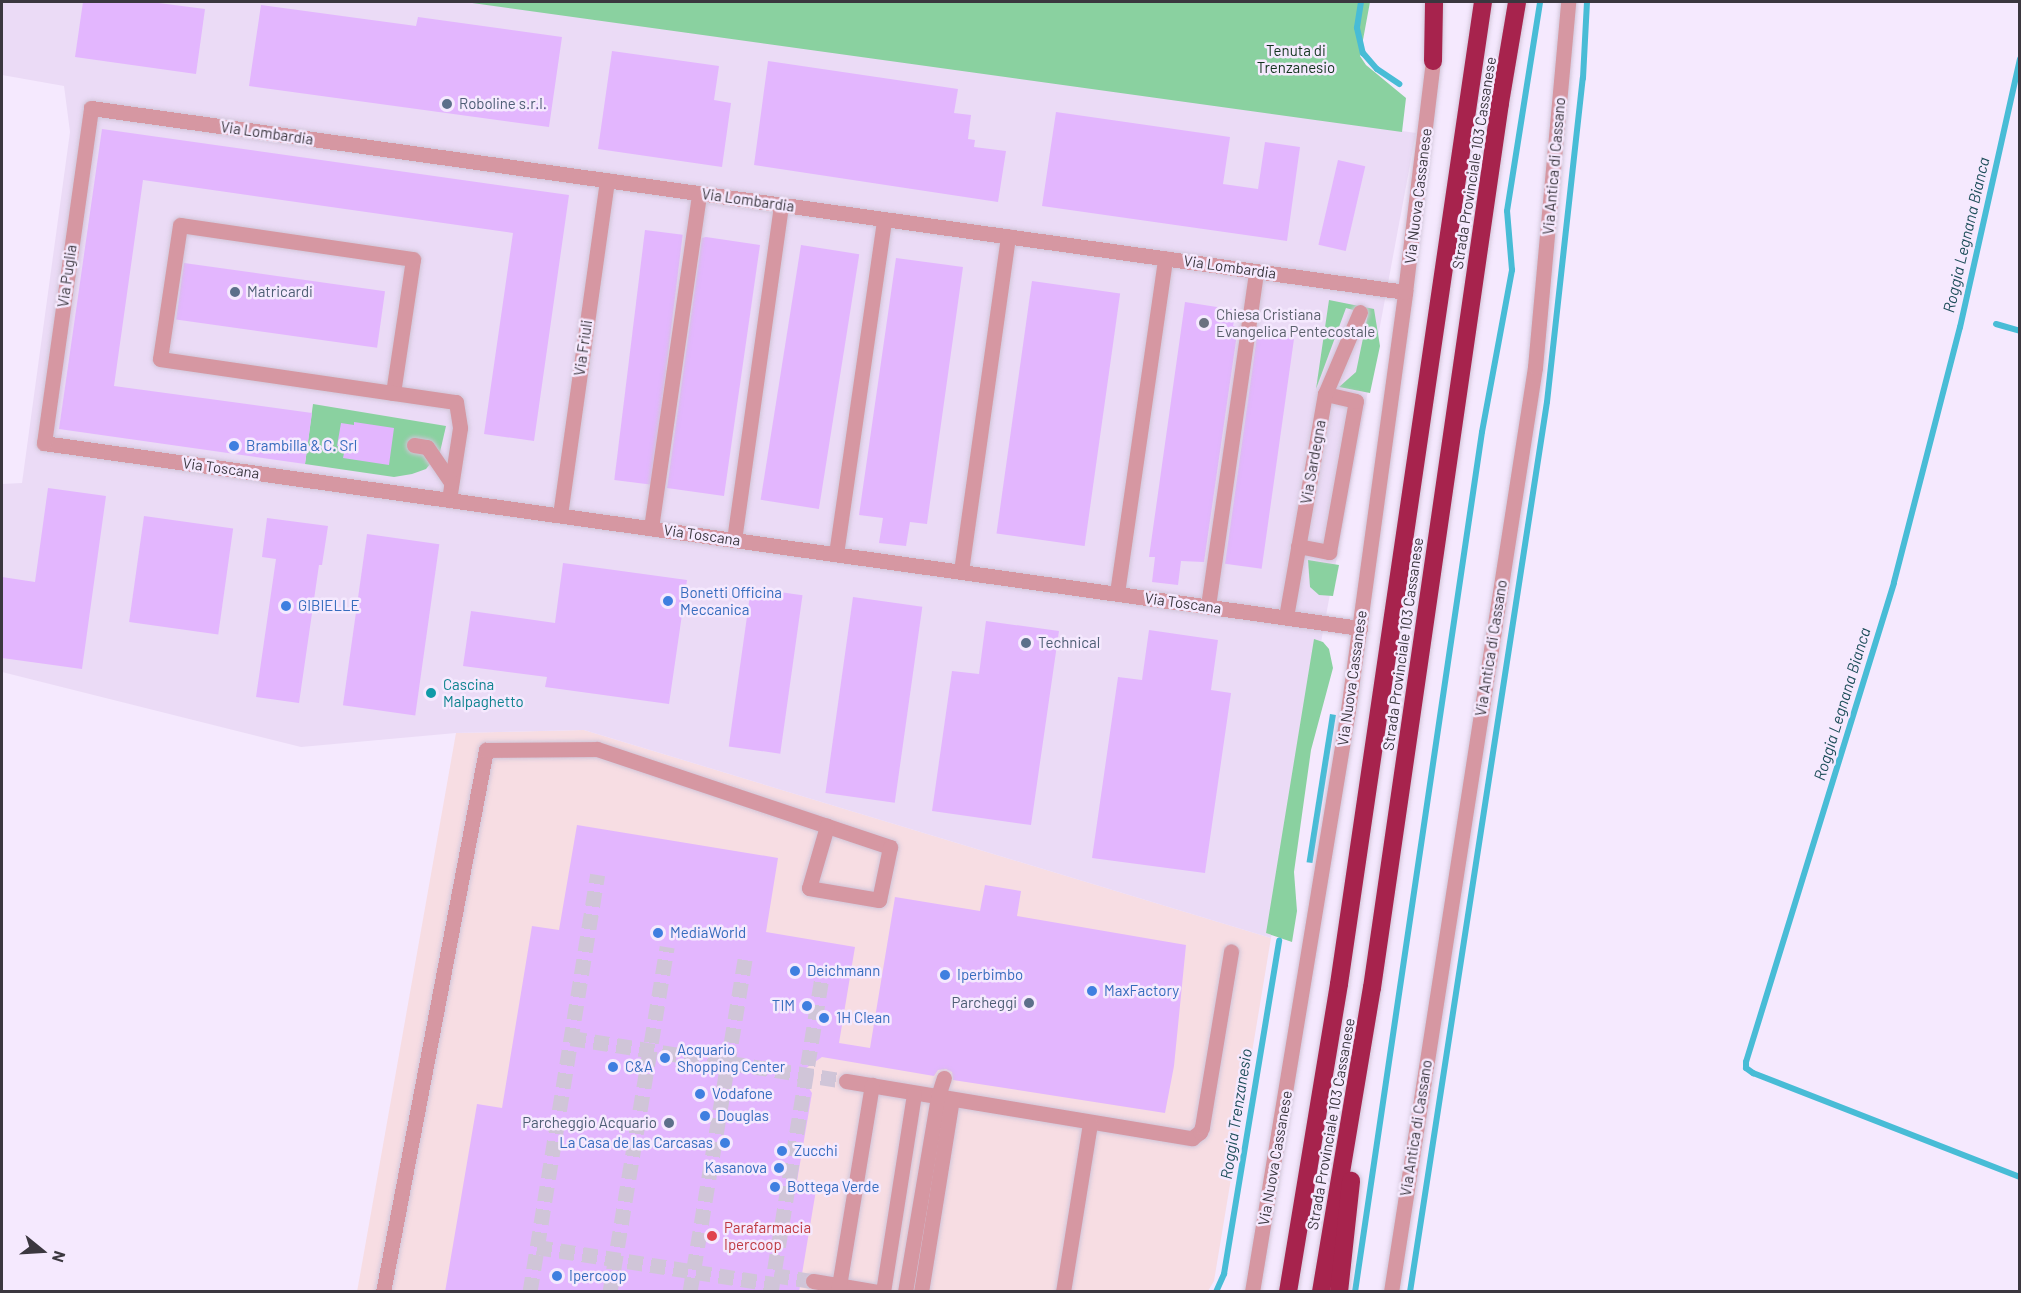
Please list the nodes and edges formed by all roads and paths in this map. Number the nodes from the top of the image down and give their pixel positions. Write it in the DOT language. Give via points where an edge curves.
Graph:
graph roads {
  1 [pos="1434,2"];
  2 [pos="1483,2"];
  3 [pos="1517,2"];
  4 [pos="1568,2"];
  5 [pos="1433,61"];
  6 [pos="91,108"];
  7 [pos="607,180"];
  8 [pos="699,193"];
  9 [pos="782,205"];
  10 [pos="884,219"];
  11 [pos="1008,236"];
  12 [pos="1165,258"];
  13 [pos="1256,271"];
  14 [pos="1405,292"];
  15 [pos="1360,312"];
  16 [pos="393,393"];
  17 [pos="1324,394"];
  18 [pos="44,443"];
  19 [pos="414,445"];
  20 [pos="451,482"];
  21 [pos="449,500"];
  22 [pos="560,516"];
  23 [pos="651,528"];
  24 [pos="734,540"];
  25 [pos="1298,546"];
  26 [pos="836,554"];
  27 [pos="961,572"];
  28 [pos="1117,593"];
  29 [pos="1208,606"];
  30 [pos="1286,617"];
  31 [pos="1360,628"];
  32 [pos="827,826"];
  33 [pos="1231,951"];
  34 [pos="1372,988"];
  35 [pos="944,1078"];
  36 [pos="846,1081"];
  37 [pos="872,1085"];
  38 [pos="914,1093"];
  39 [pos="945,1098"];
  40 [pos="1090,1123"];
  41 [pos="813,1281"];
  42 [pos="839,1288"];
  43 [pos="383,1292"];
  44 [pos="879,1292"];
  45 [pos="883,1292"];
  46 [pos="905,1292"];
  47 [pos="921,1292"];
  48 [pos="1063,1292"];
  49 [pos="1252,1292"];
  50 [pos="1288,1292"];
  51 [pos="1321,1292"];
  52 [pos="1339,1292"];
  53 [pos="1391,1292"];
  1 -- 5 [label="highway"];
  2 -- 50 [label="highway, Strada Provinciale 103 Cassanese" via="1341,973"];
  3 -- 34 [label="highway, Strada Provinciale 103 Cassanese"];
  4 -- 53 [label="street, Via Antica di Cassano" via="1535,367"];
  5 -- 14 [label="street, Via Nuova Cassanese"];
  6 -- 7 [label="street, Via Lombardia"];
  6 -- 18 [label="street, Via Puglia"];
  7 -- 8 [label="street, Via Lombardia"];
  7 -- 22 [label="street, Via Friuli"];
  8 -- 9 [label="street, Via Lombardia"];
  8 -- 23 [label="street"];
  9 -- 10 [label="street, Via Lombardia"];
  9 -- 24 [label="street"];
  10 -- 11 [label="street, Via Lombardia"];
  10 -- 26 [label="street"];
  11 -- 12 [label="street, Via Lombardia"];
  11 -- 27 [label="street"];
  12 -- 13 [label="street, Via Lombardia"];
  12 -- 28 [label="street"];
  13 -- 14 [label="street, Via Lombardia"];
  13 -- 29 [label="street"];
  14 -- 31 [label="street, Via Nuova Cassanese"];
  15 -- 17 [label="street, Via Sardegna"];
  16 -- 16 [label="street" via="160,359 180,225 413,259"];
  16 -- 20 [label="street" via="456,402 460,428"];
  17 -- 25 [label="street, Via Sardegna"];
  17 -- 25 [label="street" via="1356,401 1329,552"];
  18 -- 21 [label="street, Via Toscana"];
  19 -- 20 [label="street" via="427,447"];
  20 -- 21 [label="street"];
  21 -- 22 [label="street, Via Toscana"];
  22 -- 23 [label="street, Via Toscana"];
  23 -- 24 [label="street, Via Toscana"];
  24 -- 26 [label="street, Via Toscana"];
  25 -- 30 [label="street, Via Sardegna"];
  26 -- 27 [label="street, Via Toscana"];
  27 -- 28 [label="street, Via Toscana"];
  28 -- 29 [label="street, Via Toscana"];
  29 -- 30 [label="street, Via Toscana"];
  30 -- 31 [label="street, Via Toscana"];
  31 -- 49 [label="street, Via Nuova Cassanese"];
  32 -- 32 [label="street" via="809,888 879,900 890,847"];
  32 -- 43 [label="street" via="597,749 486,750"];
  33 -- 40 [label="street" via="1200,1132 1192,1138 1182,1138"];
  34 -- 51 [label="highway, Strada Provinciale 103 Cassanese"];
  34 -- 52 [label="highway"];
  35 -- 39 [label="street"];
  36 -- 37 [label="street"];
  37 -- 38 [label="street"];
  37 -- 42 [label="street"];
  38 -- 39 [label="street"];
  38 -- 45 [label="street"];
  39 -- 40 [label="street"];
  39 -- 46 [label="street" via="929,1147"];
  39 -- 47 [label="street"];
  40 -- 48 [label="street"];
  41 -- 42 [label="street"];
  42 -- 44 [label="street"];
}
